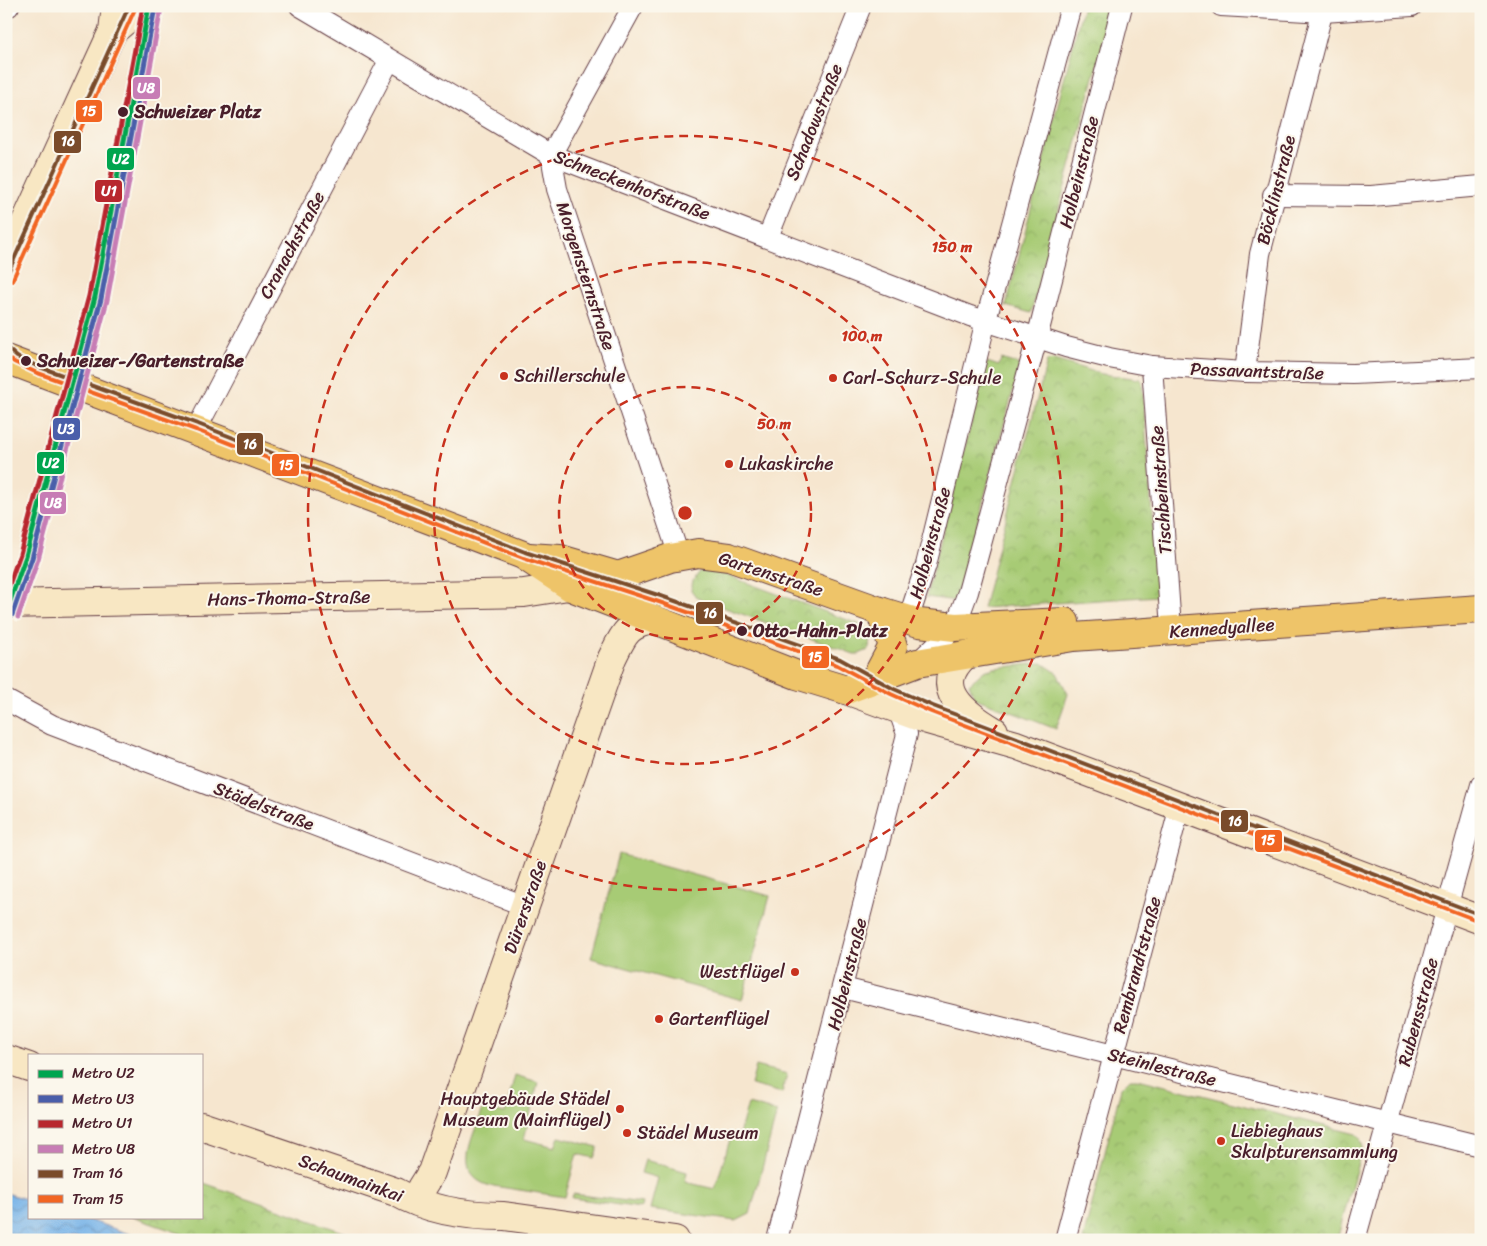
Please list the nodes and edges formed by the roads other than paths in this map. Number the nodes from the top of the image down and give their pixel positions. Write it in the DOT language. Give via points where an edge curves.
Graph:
graph roads {
  1 [pos="142,6"];
  2 [pos="300,6"];
  3 [pos="633,6"];
  4 [pos="860,6"];
  5 [pos="1071,6"];
  6 [pos="1122,6"];
  7 [pos="1221,6"];
  8 [pos="1412,6"];
  9 [pos="1323,9"];
  10 [pos="115,19"];
  11 [pos="389,61"];
  12 [pos="551,154"];
  13 [pos="1481,186"];
  14 [pos="1273,195"];
  15 [pos="768,238"];
  16 [pos="6,265"];
  17 [pos="986,320"];
  18 [pos="1038,338"];
  19 [pos="6,359"];
  20 [pos="1152,366"];
  21 [pos="1481,368"];
  22 [pos="1245,372"];
  23 [pos="196,430"];
  24 [pos="679,556"];
  25 [pos="528,557"];
  26 [pos="618,576"];
  27 [pos="571,587"];
  28 [pos="1481,592"];
  29 [pos="6,604"];
  30 [pos="1481,609"];
  31 [pos="880,611"];
  32 [pos="1170,614"];
  33 [pos="654,620"];
  34 [pos="908,620"];
  35 [pos="1002,626"];
  36 [pos="955,627"];
  37 [pos="964,656"];
  38 [pos="917,663"];
  39 [pos="863,683"];
  40 [pos="6,700"];
  41 [pos="898,708"];
  42 [pos="1016,745"];
  43 [pos="1481,785"];
  44 [pos="1180,806"];
  45 [pos="525,906"];
  46 [pos="1446,908"];
  47 [pos="1481,920"];
  48 [pos="843,988"];
  49 [pos="1112,1055"];
  50 [pos="6,1059"];
  51 [pos="28,1067"];
  52 [pos="1388,1124"];
  53 [pos="202,1126"];
  54 [pos="1481,1146"];
  55 [pos="409,1190"];
  56 [pos="674,1240"];
  57 [pos="777,1240"];
  58 [pos="1065,1240"];
  59 [pos="1355,1240"];
  1 -- 10 [label="main road"];
  2 -- 11 [label="street, Schneckenhofstraße"];
  3 -- 12 [label="street"];
  4 -- 15 [label="street, Schadowstraße"];
  5 -- 17 [label="street, Holbeinstraße"];
  6 -- 18 [label="street, Holbeinstraße"];
  7 -- 9 [label="street"];
  8 -- 9 [label="street"];
  9 -- 14 [label="street, Böcklinstraße"];
  10 -- 16 [label="main road"];
  11 -- 12 [label="street, Schneckenhofstraße"];
  11 -- 23 [label="street, Cranachstraße"];
  12 -- 15 [label="street, Schneckenhofstraße"];
  12 -- 24 [label="street, Morgensternstraße" via="557,189"];
  13 -- 14 [label="street" via="1371,196"];
  14 -- 22 [label="street, Böcklinstraße" via="1253,294"];
  15 -- 17 [label="street, Schneckenhofstraße"];
  17 -- 18 [label="street"];
  17 -- 34 [label="street, Holbeinstraße" via="926,565"];
  18 -- 20 [label="street, Passavantstraße"];
  18 -- 36 [label="street, Holbeinstraße" via="968,592"];
  19 -- 23 [label="main road"];
  20 -- 22 [label="street, Passavantstraße"];
  20 -- 32 [label="street, Tischbeinstraße"];
  21 -- 22 [label="street, Passavantstraße" via="1353,374"];
  23 -- 25 [label="main road"];
  24 -- 26 [label="main road, Gartenstraße"];
  24 -- 31 [label="main road, Gartenstraße" via="698,553 729,557"];
  24 -- 33 [label="main road" via="637,588 636,595"];
  25 -- 26 [label="main road" via="560,559"];
  25 -- 27 [label="main road"];
  26 -- 27 [label="main road, Hans-Thoma-Straße"];
  27 -- 29 [label="main road, Hans-Thoma-Straße" via="524,592"];
  27 -- 33 [label="main road"];
  28 -- 32 [label="main road, Kennedyallee"];
  30 -- 37 [label="main road, Kennedyallee" via="1073,637"];
  31 -- 34 [label="main road, Gartenstraße"];
  31 -- 39 [label="main road" via="894,646"];
  32 -- 35 [label="main road, Kennedyallee"];
  33 -- 39 [label="main road" via="797,675"];
  33 -- 45 [label="main road, Dürerstraße" via="636,623 630,628 612,658"];
  34 -- 36 [label="main road, Gartenstraße"];
  35 -- 36 [label="main road, Gartenstraße"];
  36 -- 38 [label="street"];
  37 -- 38 [label="main road"];
  37 -- 42 [label="main road" via="952,669 950,686 958,705"];
  38 -- 39 [label="main road"];
  39 -- 41 [label="main road"];
  40 -- 45 [label="street, Städelstraße" via="52,725"];
  41 -- 42 [label="main road"];
  41 -- 48 [label="street, Holbeinstraße" via="908,734"];
  42 -- 44 [label="main road"];
  43 -- 46 [label="street, Rubensstraße"];
  44 -- 46 [label="main road"];
  44 -- 49 [label="street, Rembrandtstraße"];
  45 -- 55 [label="main road, Dürerstraße" via="432,1172"];
  46 -- 47 [label="main road"];
  46 -- 52 [label="street, Rubensstraße"];
  48 -- 49 [label="street, Steinlestraße"];
  48 -- 57 [label="street, Holbeinstraße"];
  49 -- 52 [label="street, Steinlestraße"];
  49 -- 58 [label="street, Rembrandtstraße"];
  50 -- 51 [label="main road"];
  52 -- 54 [label="street, Steinlestraße"];
  52 -- 59 [label="street, Rubensstraße"];
  53 -- 55 [label="main road, Schaumainkai"];
  55 -- 56 [label="main road, Schaumainkai" via="417,1204 456,1212"];
}
